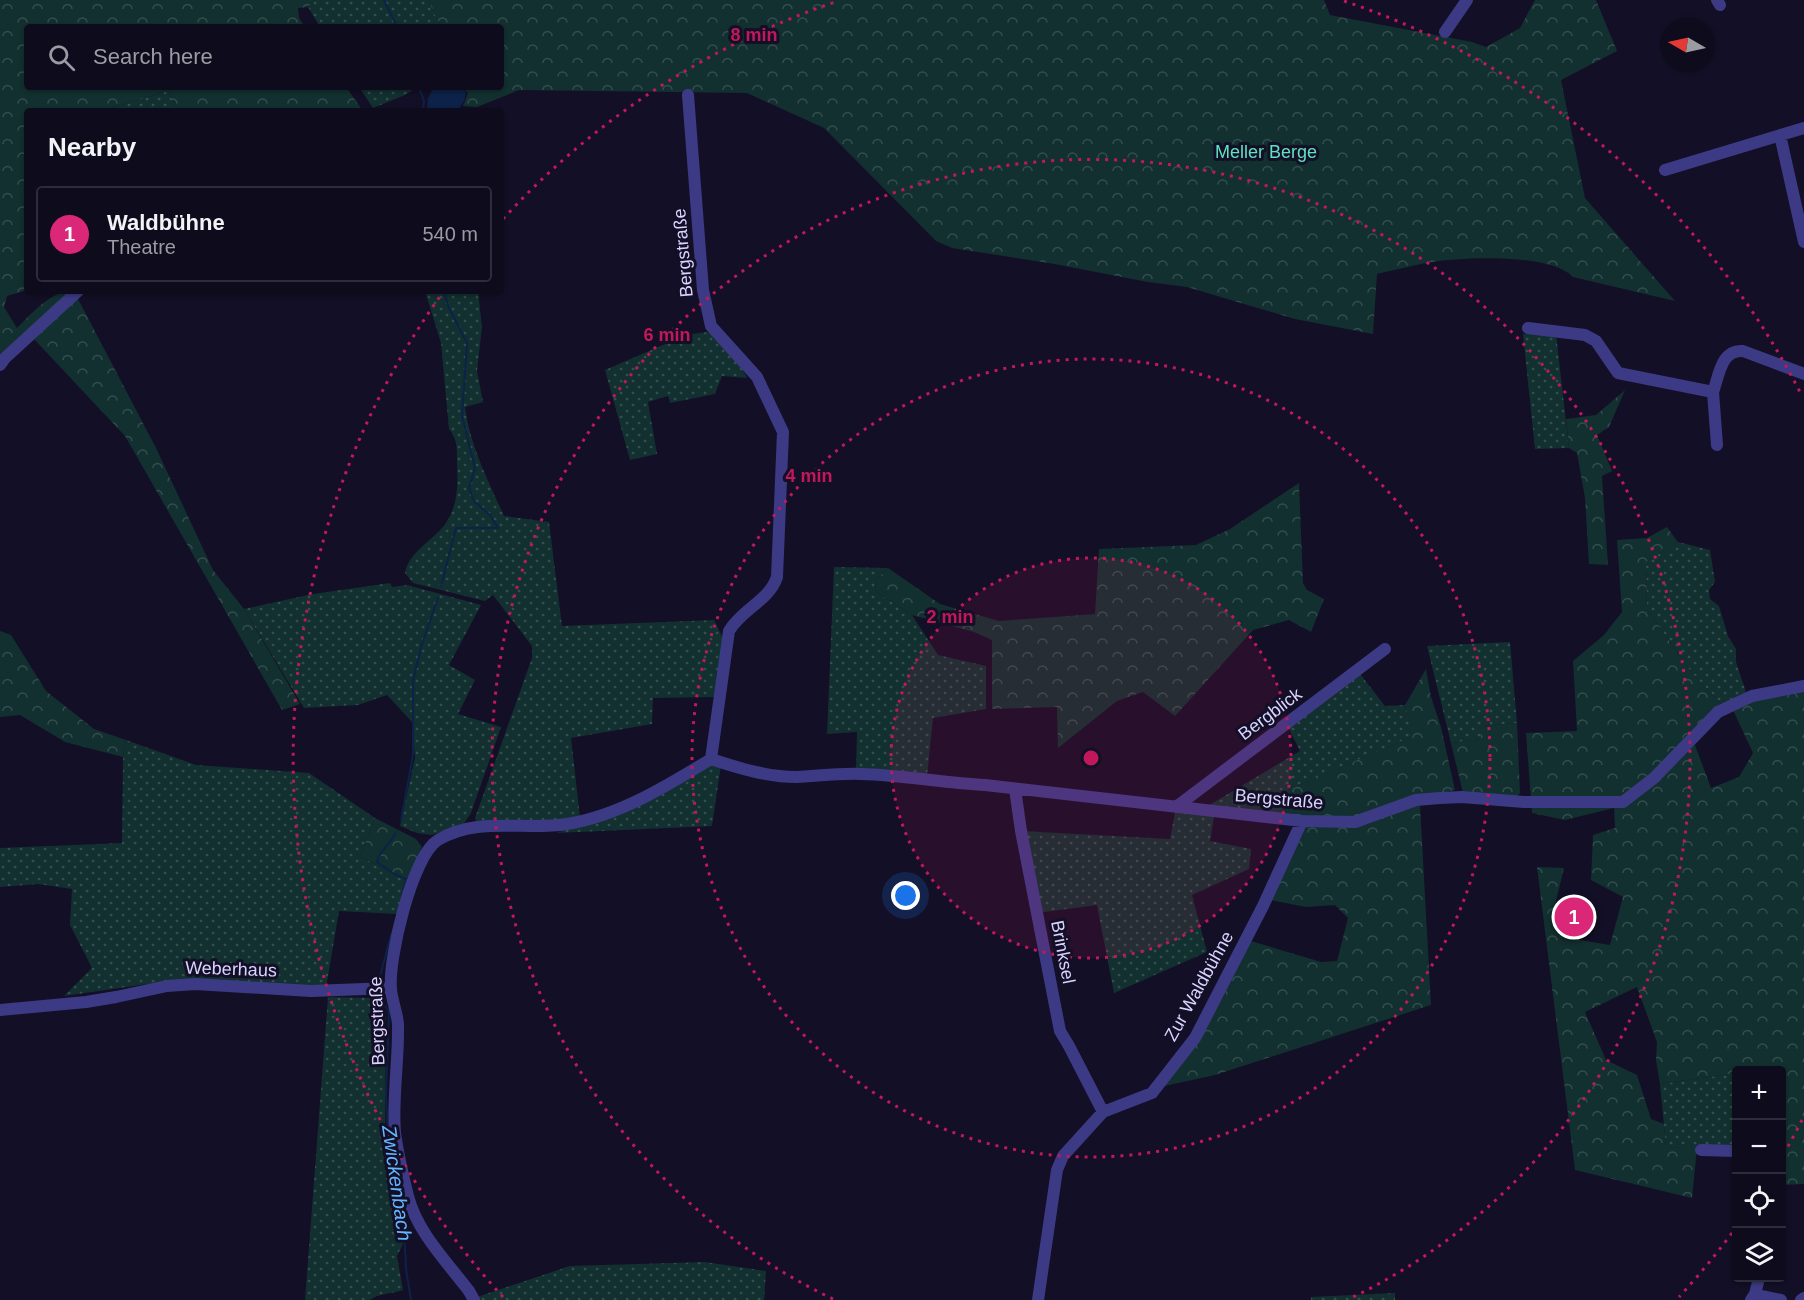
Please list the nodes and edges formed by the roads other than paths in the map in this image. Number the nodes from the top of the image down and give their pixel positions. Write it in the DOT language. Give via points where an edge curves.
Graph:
graph roads {
  1 [pos="1467,0"];
  2 [pos="1445,32"];
  3 [pos="688,95"];
  4 [pos="1804,128"];
  5 [pos="1780,135"];
  6 [pos="1665,170"];
  7 [pos="1804,242"];
  8 [pos="75,294"];
  9 [pos="1527,328"];
  10 [pos="0,365"];
  11 [pos="1804,374"];
  12 [pos="1713,392"];
  13 [pos="1717,445"];
  14 [pos="1385,650"];
  15 [pos="1804,686"];
  16 [pos="711,759"];
  17 [pos="1015,789"];
  18 [pos="1176,807"];
  19 [pos="1302,821"];
  20 [pos="391,988"];
  21 [pos="0,1010"];
  22 [pos="1103,1112"];
  23 [pos="1701,1150"];
  24 [pos="1732,1150"];
  25 [pos="1758,1282"];
  26 [pos="1756,1298"];
  27 [pos="474,1300"];
  28 [pos="1038,1300"];
  29 [pos="1780,1300"];
  1 -- 2 [label="street"];
  3 -- 16 [label="street, Bergstraße" via="707,313 711,326 757,377 783,432 777,577 774,588 742,614 729,631"];
  4 -- 5 [label="street"];
  5 -- 6 [label="street"];
  5 -- 7 [label="street"];
  8 -- 10 [label="street"];
  9 -- 12 [label="street" via="1585,335 1596,341 1618,373"];
  11 -- 12 [label="street" via="1736,350 1725,357"];
  12 -- 13 [label="street"];
  14 -- 18 [label="street, Bergblick"];
  15 -- 19 [label="street, Bergstraße" via="1752,696 1718,712 1654,778 1623,802 1440,798 1416,801 1355,822"];
  16 -- 17 [label="street, Bergstraße" via="774,776 860,773"];
  16 -- 20 [label="street, Bergstraße" via="633,802 577,822 549,827 470,827 437,840 410,884 394,947"];
  17 -- 18 [label="street, Bergstraße"];
  17 -- 22 [label="street, Brinksel" via="1060,1031"];
  18 -- 19 [label="street, Bergstraße"];
  19 -- 22 [label="street, Zur Waldbühne" via="1195,1038 1152,1094"];
  20 -- 21 [label="street, Weberhaus" via="311,992 195,984 86,1002"];
  20 -- 27 [label="street, Bergstraße" via="398,1023 395,1132 408,1197 420,1225"];
  22 -- 28 [label="street, Zur Waldbühne" via="1064,1156 1058,1170"];
  23 -- 24 [label="street"];
  25 -- 26 [label="street"];
  26 -- 29 [label="street"];
}
